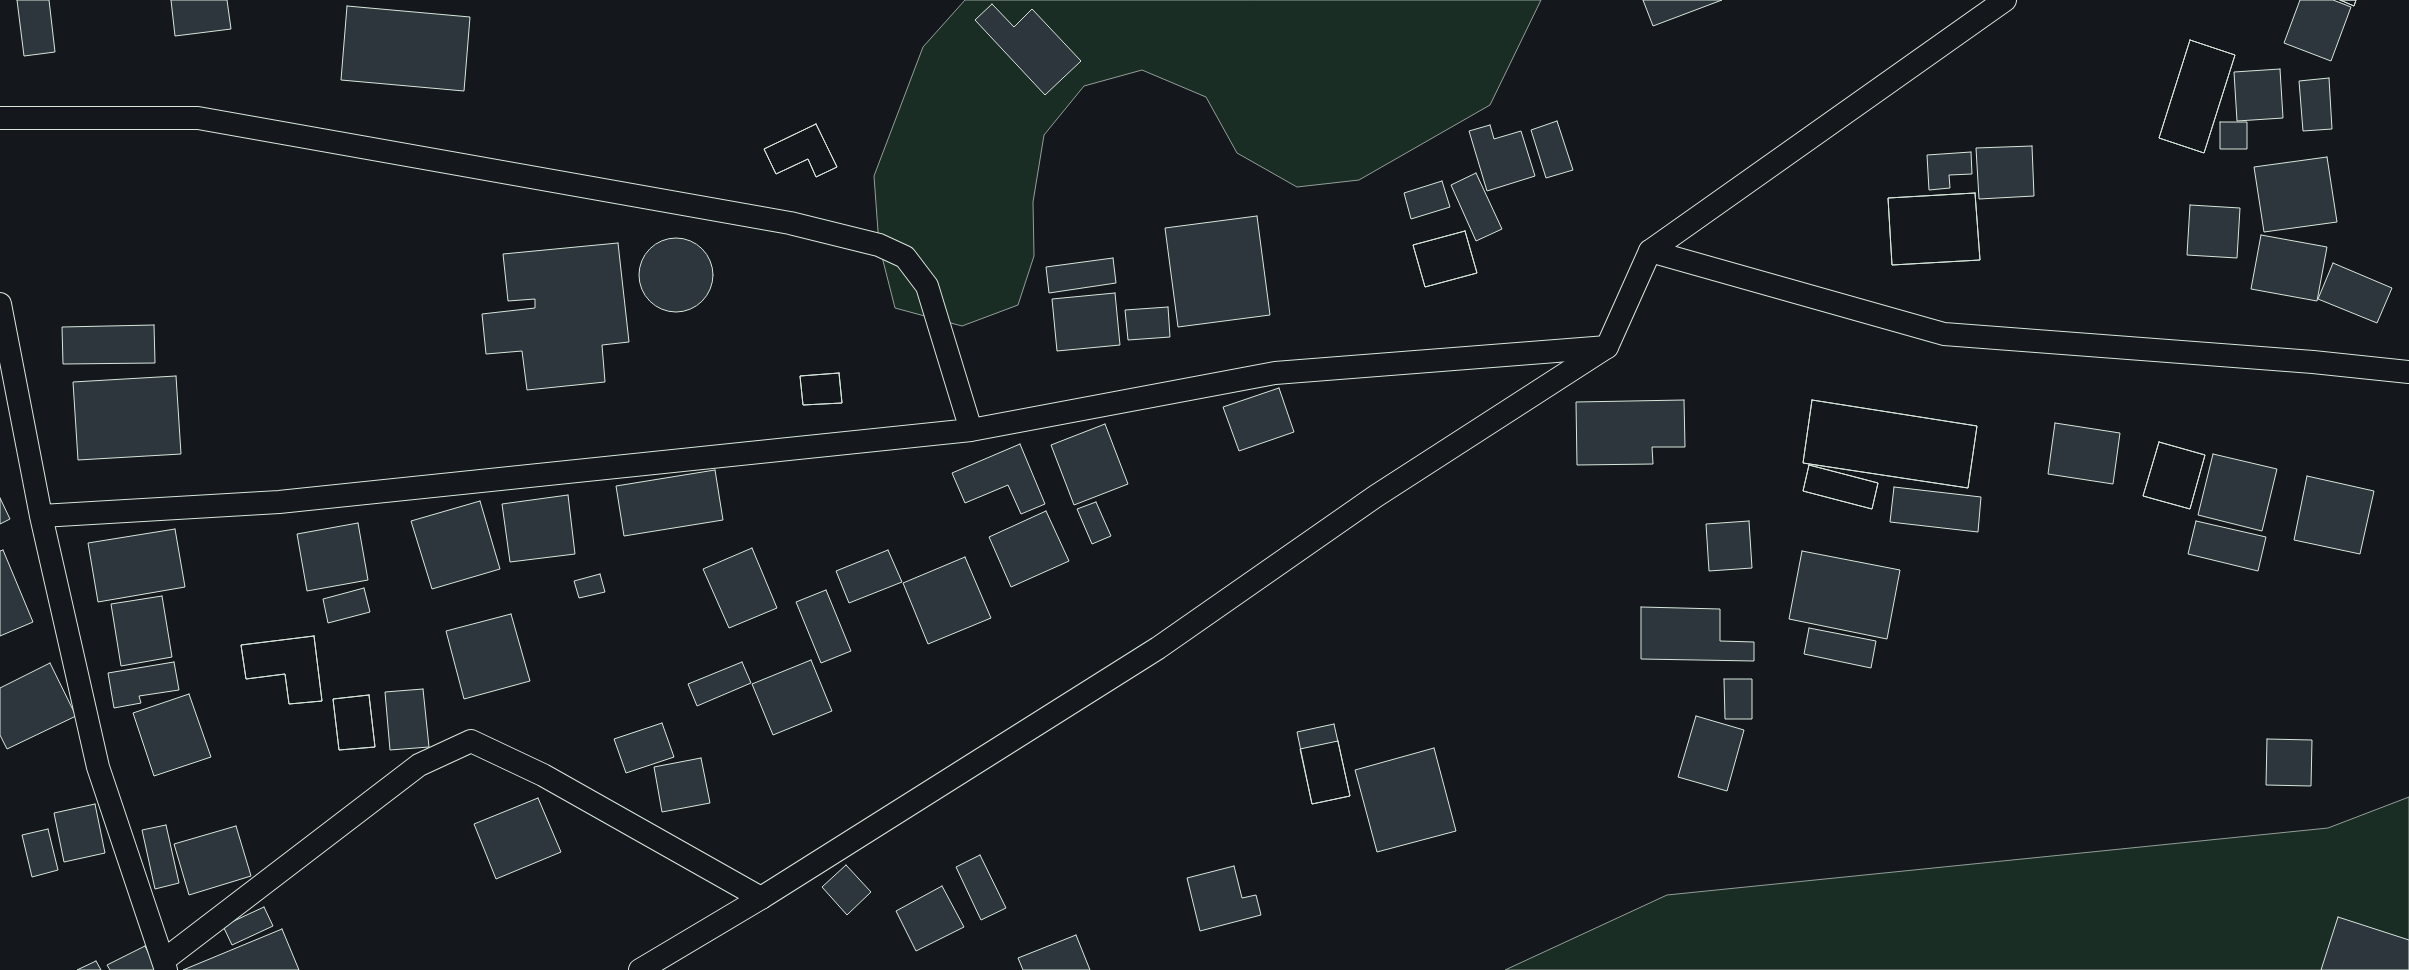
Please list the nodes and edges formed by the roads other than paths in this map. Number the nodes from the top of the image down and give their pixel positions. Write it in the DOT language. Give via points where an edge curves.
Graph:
graph roads {
  1 [pos="2005,0"];
  2 [pos="0,118"];
  3 [pos="1650,251"];
  4 [pos="0,304"];
  5 [pos="1607,347"];
  6 [pos="2409,372"];
  7 [pos="971,430"];
  8 [pos="41,516"];
  9 [pos="761,898"];
  10 [pos="165,965"];
  11 [pos="640,970"];
  1 -- 3 [label="main road"];
  2 -- 7 [label="main road" via="198,118 790,223 879,245 904,257 927,286"];
  3 -- 5 [label="main road"];
  3 -- 6 [label="main road" via="1944,334 2313,362"];
  4 -- 8 [label="main road"];
  5 -- 7 [label="main road" via="1275,373"];
  5 -- 9 [label="main road" via="1376,496 1158,648"];
  7 -- 8 [label="main road" via="279,502"];
  8 -- 10 [label="main road" via="98,767"];
  9 -- 10 [label="main road" via="543,776 472,741 419,765"];
  9 -- 11 [label="main road"];
}
